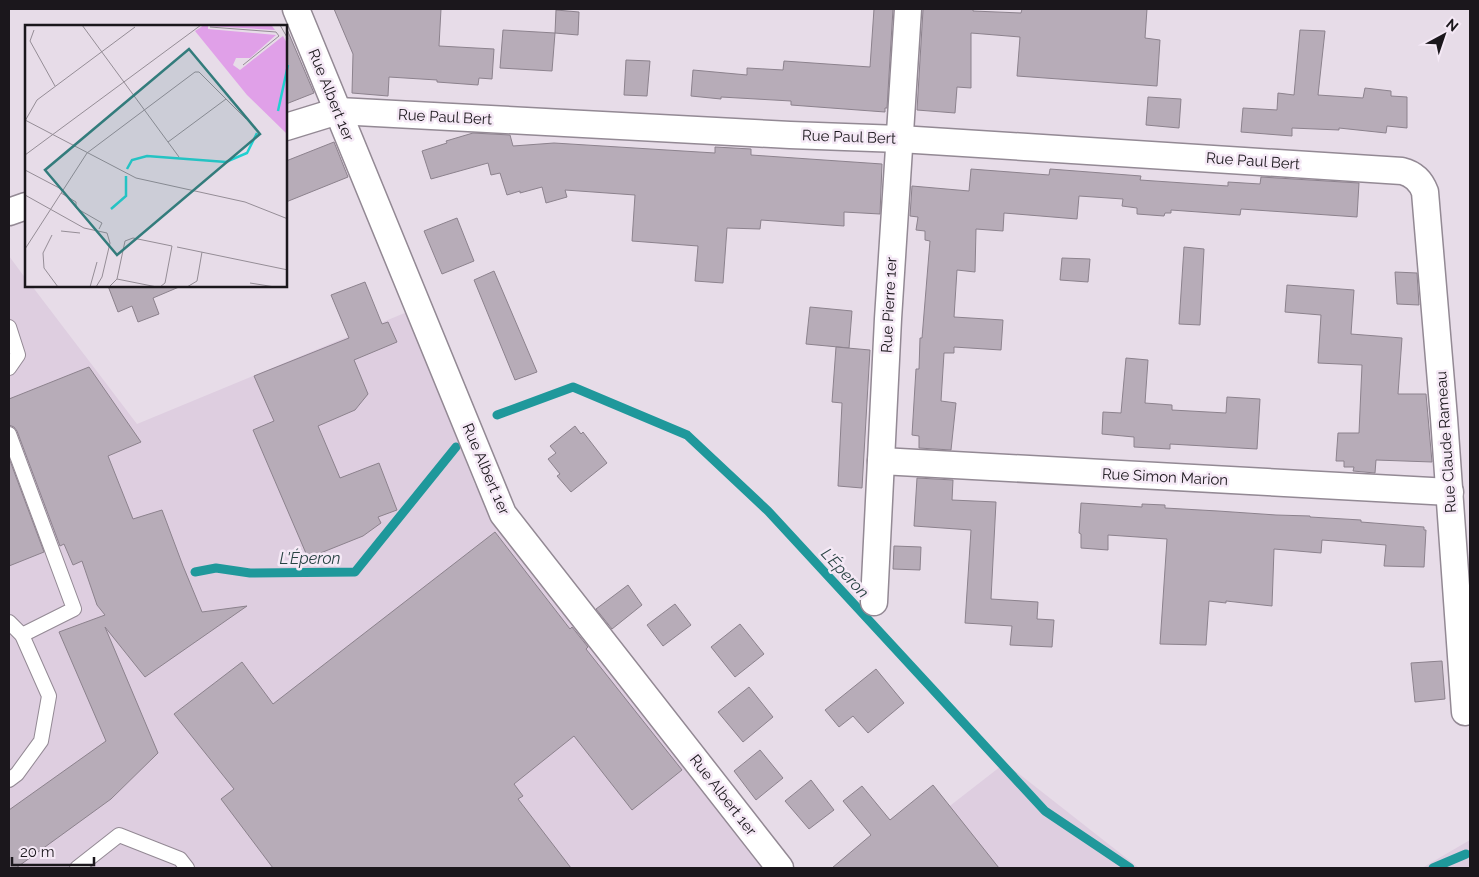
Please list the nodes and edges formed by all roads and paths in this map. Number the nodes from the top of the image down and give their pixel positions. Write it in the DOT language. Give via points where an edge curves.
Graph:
graph roads {
  1 [pos="296,9"];
  2 [pos="908,9"];
  3 [pos="338,111"];
  4 [pos="288,126"];
  5 [pos="900,139"];
  6 [pos="1413,175"];
  7 [pos="25,206"];
  8 [pos="9,212"];
  9 [pos="9,327"];
  10 [pos="9,368"];
  11 [pos="9,434"];
  12 [pos="881,461"];
  13 [pos="1450,492"];
  14 [pos="874,602"];
  15 [pos="9,622"];
  16 [pos="22,635"];
  17 [pos="1465,712"];
  18 [pos="9,780"];
  19 [pos="77,868"];
  20 [pos="187,868"];
  21 [pos="780,868"];
  1 -- 3 [label="street, Rue Albert 1er"];
  2 -- 5 [label="street, Rue Pierre 1er"];
  3 -- 4 [label="street, Rue Paul Bert"];
  3 -- 5 [label="street, Rue Paul Bert"];
  3 -- 21 [label="street, Rue Albert 1er" via="504,514"];
  5 -- 6 [label="street, Rue Paul Bert" via="1402,171"];
  5 -- 12 [label="street, Rue Pierre 1er"];
  6 -- 13 [label="street, Rue Claude Rameau" via="1425,192"];
  7 -- 8 [label="street"];
  9 -- 10 [label="lane" via="18,355"];
  11 -- 16 [label="lane" via="74,609"];
  12 -- 13 [label="street, Rue Simon Marion"];
  12 -- 14 [label="street, Rue Pierre 1er"];
  13 -- 17 [label="street, Rue Claude Rameau"];
  15 -- 16 [label="lane"];
  16 -- 18 [label="lane" via="49,696 41,741"];
  19 -- 20 [label="lane" via="119,836 180,859"];
}
